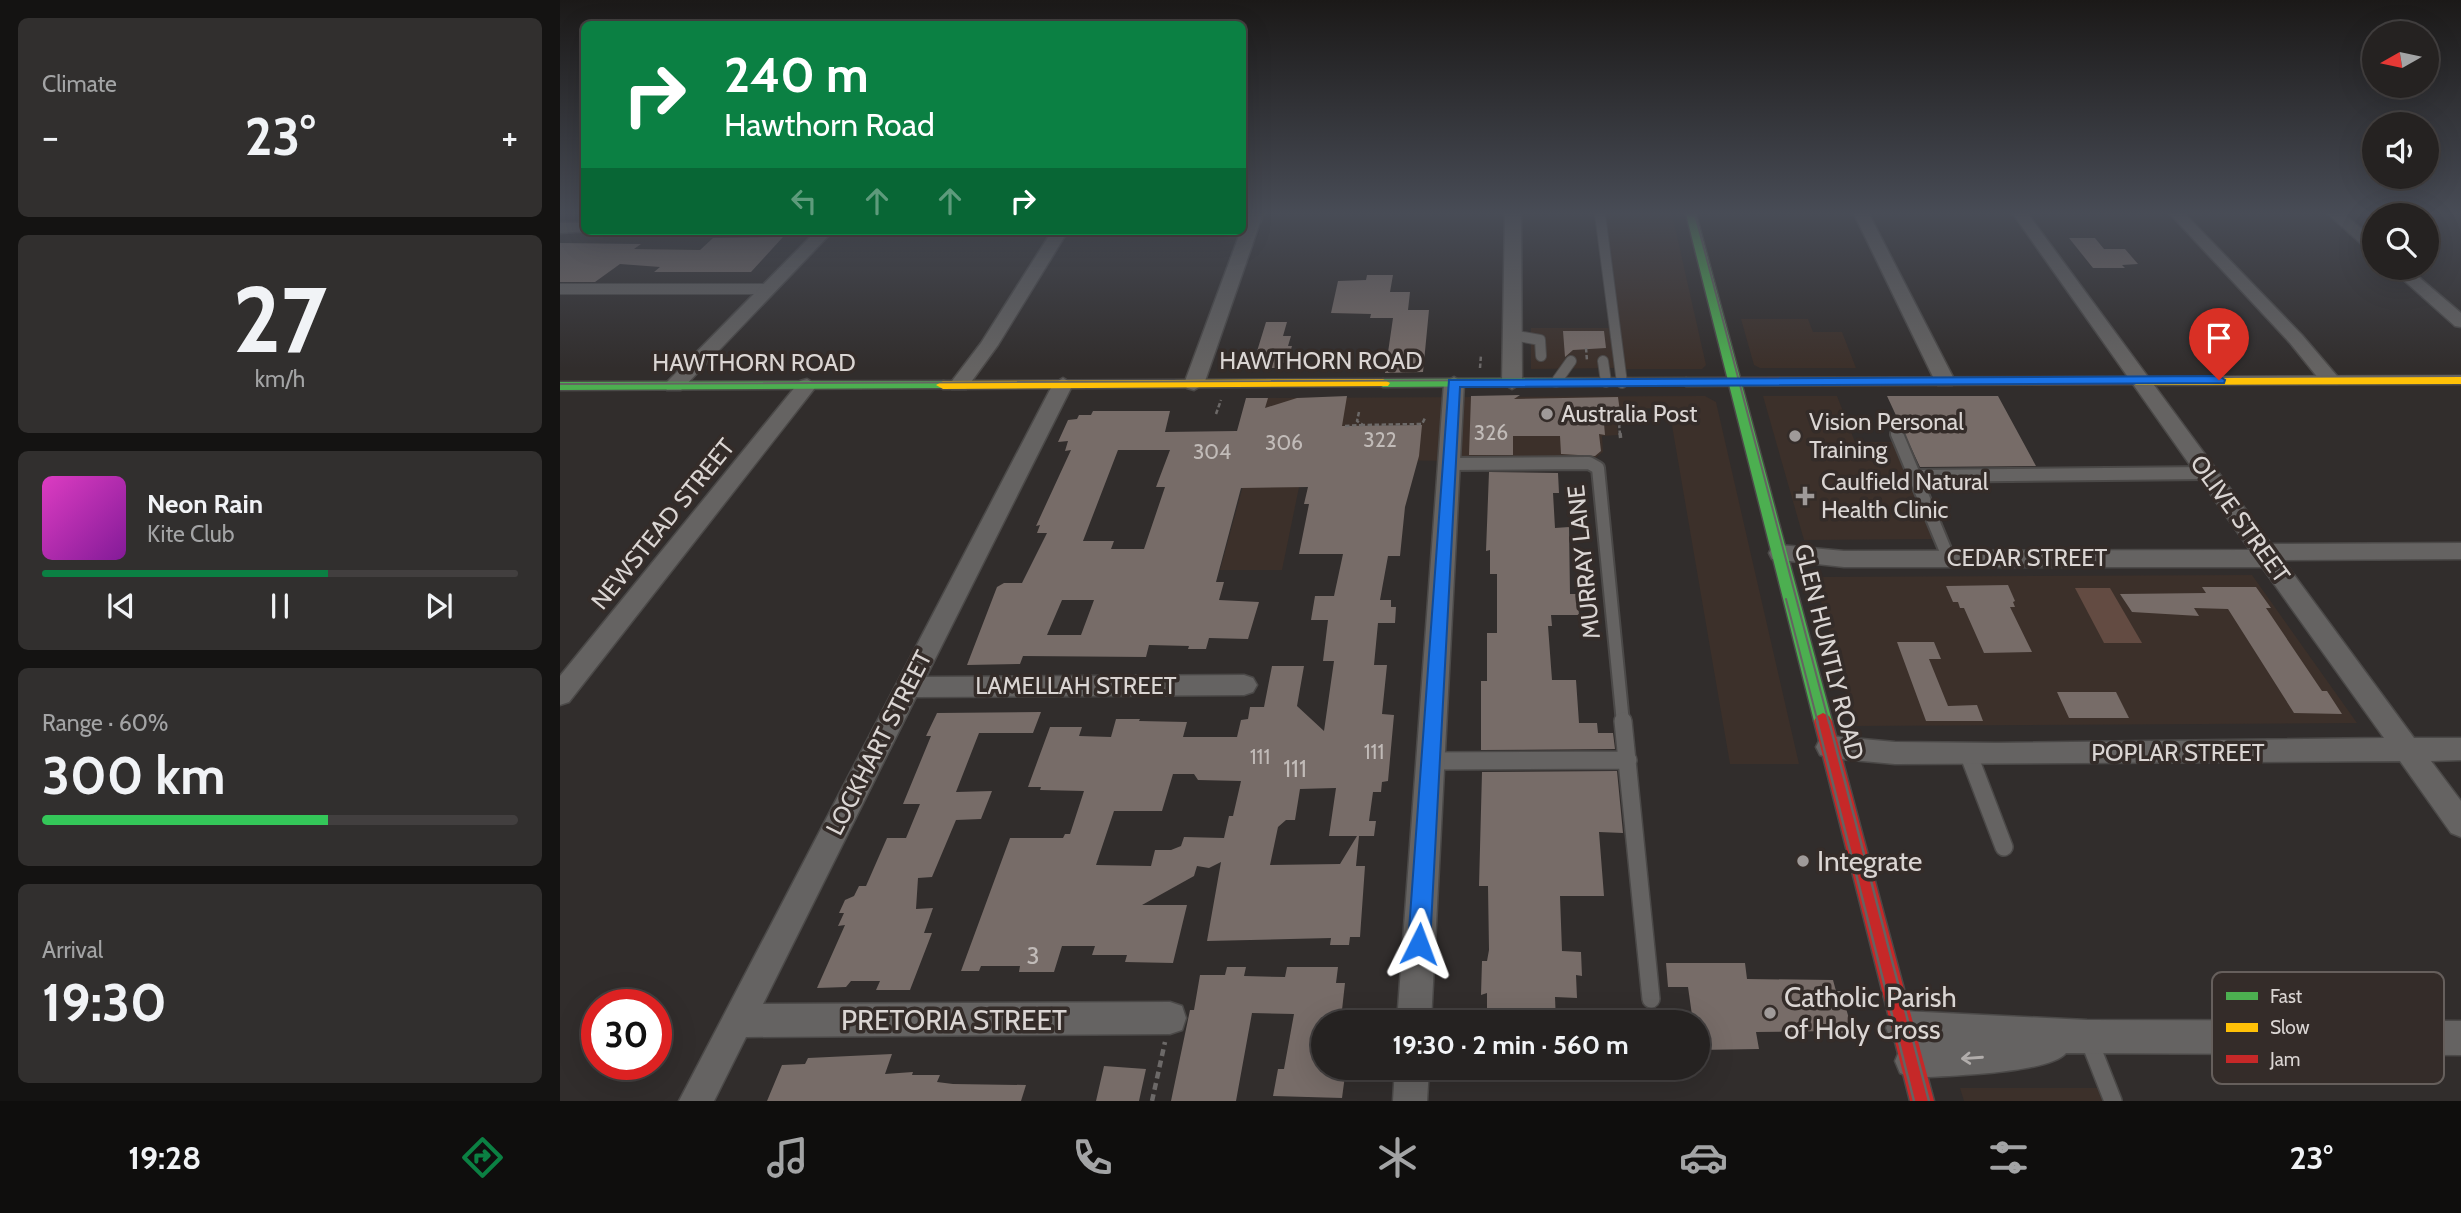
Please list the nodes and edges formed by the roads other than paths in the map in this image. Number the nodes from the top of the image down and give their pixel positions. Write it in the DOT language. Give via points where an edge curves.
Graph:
graph roads {
  1 [pos="792,265"];
  2 [pos="1039,265"];
  3 [pos="1237,265"];
  4 [pos="1513,265"];
  5 [pos="1604,265"];
  6 [pos="1705,265"];
  7 [pos="1887,265"];
  8 [pos="2057,265"];
  9 [pos="2226,265"];
  10 [pos="2412,280"];
  11 [pos="560,289"];
  12 [pos="770,289"];
  13 [pos="2461,321"];
  14 [pos="1512,335"];
  15 [pos="718,343"];
  16 [pos="1541,356"];
  17 [pos="1603,361"];
  18 [pos="1565,363"];
  19 [pos="2139,380"];
  20 [pos="2336,380"];
  21 [pos="2461,380"];
  22 [pos="1945,381"];
  23 [pos="1556,382"];
  24 [pos="1614,382"];
  25 [pos="1735,382"];
  26 [pos="1454,383"];
  27 [pos="1513,383"];
  28 [pos="966,384"];
  29 [pos="1063,384"];
  30 [pos="1194,384"];
  31 [pos="807,385"];
  32 [pos="560,386"];
  33 [pos="678,386"];
  34 [pos="1897,434"];
  35 [pos="1448,464"];
  36 [pos="2207,473"];
  37 [pos="1915,476"];
  38 [pos="2461,551"];
  39 [pos="2264,553"];
  40 [pos="1781,559"];
  41 [pos="1949,559"];
  42 [pos="1244,685"];
  43 [pos="908,687"];
  44 [pos="560,695"];
  45 [pos="2406,749"];
  46 [pos="2461,749"];
  47 [pos="1968,753"];
  48 [pos="1831,754"];
  49 [pos="1628,760"];
  50 [pos="1429,761"];
  51 [pos="2461,824"];
  52 [pos="2004,846"];
  53 [pos="1651,999"];
  54 [pos="1415,1010"];
  55 [pos="1170,1018"];
  56 [pos="737,1021"];
  57 [pos="1903,1028"];
  58 [pos="2087,1037"];
  59 [pos="2212,1037"];
  60 [pos="1912,1061"];
  61 [pos="1411,1080"];
  62 [pos="696,1101"];
  63 [pos="1410,1101"];
  64 [pos="1922,1101"];
  65 [pos="2113,1101"];
  1 -- 12 [label="street"];
  2 -- 28 [label="street" via="989,345 985,361"];
  3 -- 30 [label="street"];
  4 -- 14 [label="street"];
  5 -- 24 [label="lane"];
  6 -- 25 [label="main road, GLEN HUNTLY ROAD"];
  7 -- 22 [label="street"];
  8 -- 19 [label="street, OLIVE STREET"];
  9 -- 20 [label="street"];
  10 -- 13 [label="street"];
  11 -- 12 [label="lane"];
  12 -- 15 [label="street"];
  14 -- 16 [label="lane" via="1540,340"];
  14 -- 27 [label="street"];
  15 -- 33 [label="street"];
  17 -- 24 [label="lane"];
  18 -- 23 [label="lane"];
  19 -- 20 [label="main road, HAWTHORN ROAD"];
  19 -- 22 [label="main road, HAWTHORN ROAD"];
  19 -- 36 [label="street, OLIVE STREET"];
  20 -- 21 [label="main road, HAWTHORN ROAD"];
  22 -- 25 [label="main road, HAWTHORN ROAD"];
  23 -- 24 [label="main road, HAWTHORN ROAD"];
  23 -- 27 [label="main road, HAWTHORN ROAD"];
  24 -- 25 [label="main road, HAWTHORN ROAD"];
  25 -- 40 [label="main road, GLEN HUNTLY ROAD"];
  26 -- 27 [label="main road, HAWTHORN ROAD"];
  26 -- 30 [label="main road, HAWTHORN ROAD"];
  26 -- 35 [label="street"];
  28 -- 29 [label="main road, HAWTHORN ROAD"];
  28 -- 31 [label="main road, HAWTHORN ROAD"];
  29 -- 30 [label="main road, HAWTHORN ROAD"];
  29 -- 43 [label="street, LOCKHART STREET"];
  31 -- 33 [label="main road, HAWTHORN ROAD"];
  31 -- 44 [label="street, NEWSTEAD STREET"];
  32 -- 33 [label="main road, HAWTHORN ROAD"];
  34 -- 37 [label="lane"];
  35 -- 49 [label="lane, MURRAY LANE" via="1589,463 1598,468"];
  35 -- 50 [label="street"];
  36 -- 37 [label="lane"];
  36 -- 39 [label="street, OLIVE STREET"];
  37 -- 41 [label="lane"];
  38 -- 39 [label="street, CEDAR STREET"];
  39 -- 41 [label="street, CEDAR STREET"];
  39 -- 45 [label="street, OLIVE STREET"];
  40 -- 41 [label="street, CEDAR STREET"];
  40 -- 48 [label="main road, GLEN HUNTLY ROAD"];
  42 -- 43 [label="street, LAMELLAH STREET"];
  43 -- 56 [label="street, LOCKHART STREET"];
  45 -- 46 [label="street, POPLAR STREET"];
  45 -- 47 [label="street, POPLAR STREET"];
  45 -- 51 [label="street, OLIVE STREET"];
  47 -- 48 [label="street, POPLAR STREET"];
  47 -- 52 [label="lane"];
  48 -- 57 [label="main road, GLEN HUNTLY ROAD"];
  49 -- 50 [label="lane"];
  49 -- 53 [label="lane, MURRAY LANE"];
  50 -- 54 [label="street"];
  55 -- 56 [label="street, PRETORIA STREET"];
  56 -- 62 [label="street, LOCKHART STREET"];
  57 -- 58 [label="street"];
  57 -- 60 [label="main road, GLEN HUNTLY ROAD"];
  58 -- 59 [label="street"];
  58 -- 60 [label="street, one-way" via="1992,1057"];
  58 -- 65 [label="lane"];
  60 -- 64 [label="main road, GLEN HUNTLY ROAD"];
  61 -- 63 [label="street"];
}
